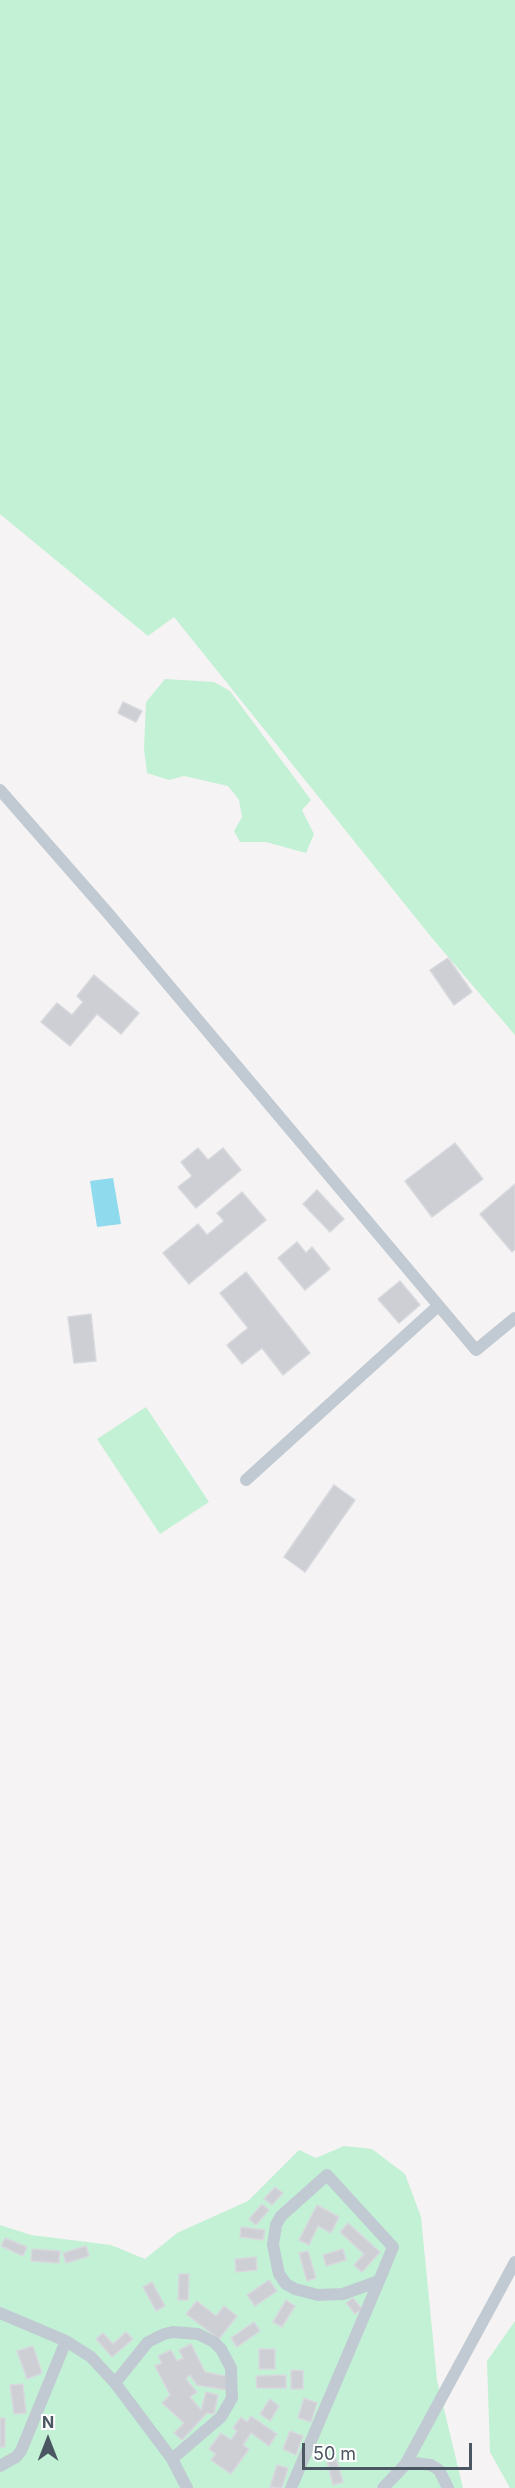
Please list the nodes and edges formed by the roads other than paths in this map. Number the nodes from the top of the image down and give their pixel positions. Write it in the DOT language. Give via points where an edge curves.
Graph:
graph roads {
  1 [pos="0,790"];
  2 [pos="438,1306"];
  3 [pos="515,1318"];
  4 [pos="246,1480"];
  5 [pos="515,2262"];
  6 [pos="379,2281"];
  7 [pos="0,2313"];
  8 [pos="66,2341"];
  9 [pos="115,2383"];
  10 [pos="172,2459"];
  11 [pos="405,2465"];
  12 [pos="0,2466"];
  13 [pos="187,2488"];
  14 [pos="291,2488"];
  15 [pos="383,2488"];
  16 [pos="448,2488"];
  1 -- 2 [label="lane"];
  2 -- 3 [label="lane" via="476,1350"];
  2 -- 4 [label="lane"];
  5 -- 11 [label="lane"];
  6 -- 6 [label="lane" via="393,2247 327,2175 276,2224 273,2245 279,2274 295,2289 318,2295 343,2294"];
  6 -- 14 [label="lane"];
  7 -- 8 [label="lane"];
  8 -- 9 [label="lane" via="86,2351"];
  8 -- 12 [label="lane" via="21,2451"];
  9 -- 10 [label="lane"];
  9 -- 10 [label="lane" via="148,2342 164,2334 198,2334 221,2349 231,2368 232,2398 221,2417"];
  10 -- 13 [label="lane"];
  11 -- 15 [label="lane"];
  11 -- 16 [label="lane" via="431,2465 439,2470"];
}
